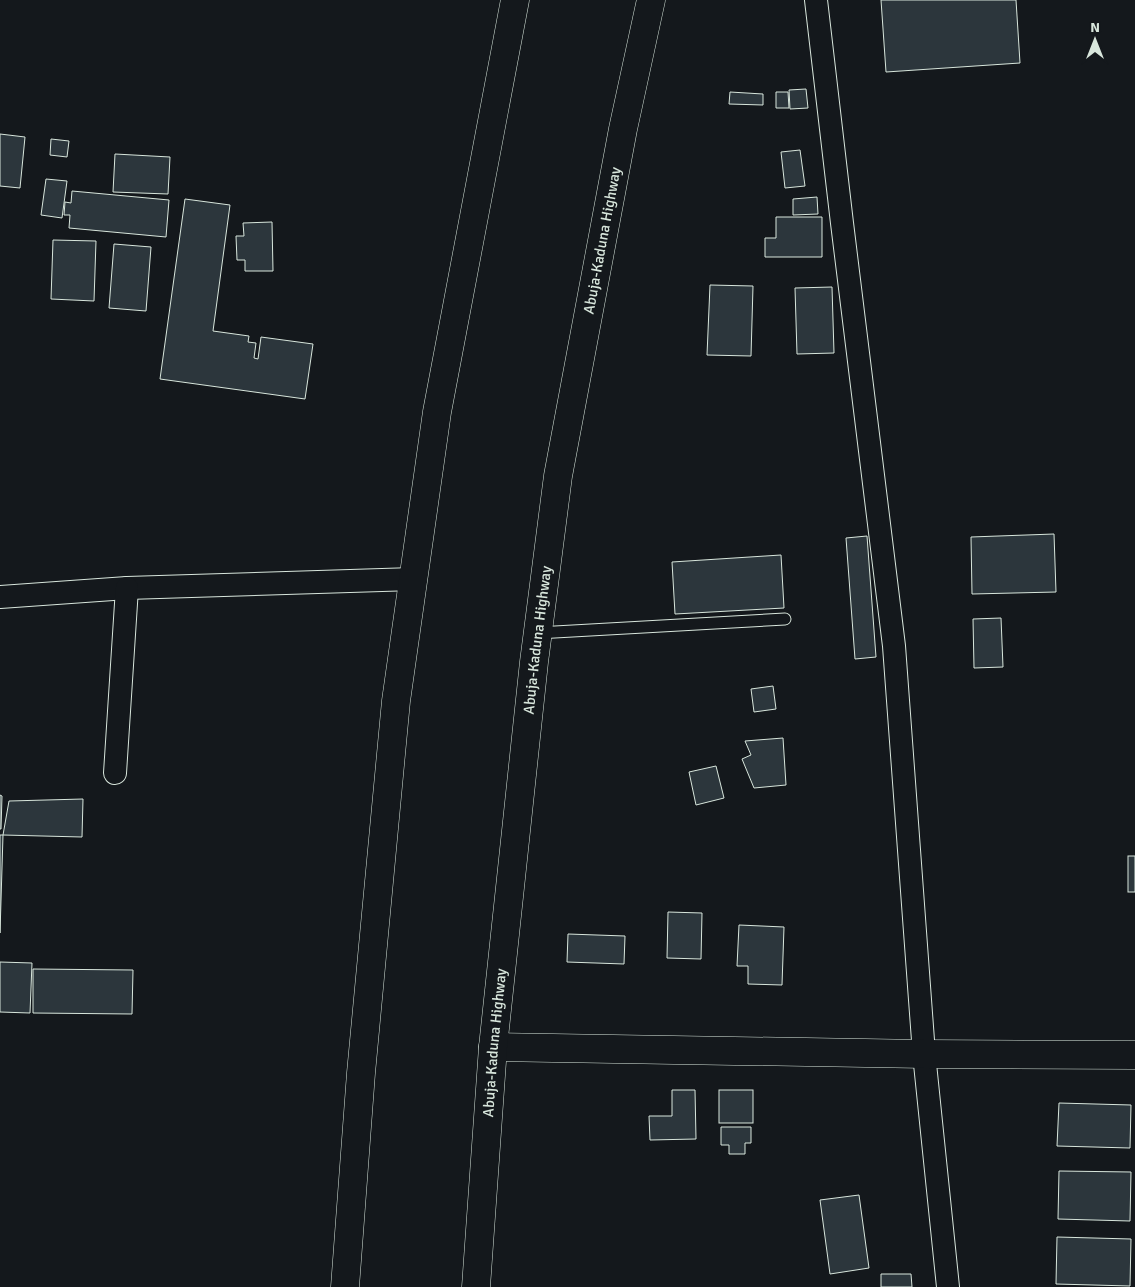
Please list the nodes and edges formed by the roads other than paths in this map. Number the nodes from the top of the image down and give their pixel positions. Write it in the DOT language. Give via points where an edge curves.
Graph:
graph roads {
  1 [pos="515,0"];
  2 [pos="651,0"];
  3 [pos="816,0"];
  4 [pos="414,579"];
  5 [pos="127,588"];
  6 [pos="0,598"];
  7 [pos="785,619"];
  8 [pos="537,633"];
  9 [pos="115,773"];
  10 [pos="493,1047"];
  11 [pos="924,1054"];
  12 [pos="1135,1055"];
  13 [pos="345,1287"];
  14 [pos="476,1287"];
  15 [pos="948,1287"];
  1 -- 4 [label="main road" via="437,412"];
  2 -- 8 [label="main road, Abuja-Kaduna Highway" via="558,476"];
  3 -- 11 [label="street" via="894,646"];
  4 -- 5 [label="street"];
  4 -- 13 [label="main road" via="395,711 361,1073"];
  5 -- 6 [label="street"];
  5 -- 9 [label="street"];
  7 -- 8 [label="lane"];
  8 -- 10 [label="main road, Abuja-Kaduna Highway"];
  10 -- 11 [label="main road"];
  10 -- 14 [label="main road, Abuja-Kaduna Highway"];
  11 -- 12 [label="main road"];
  11 -- 15 [label="street"];
}
